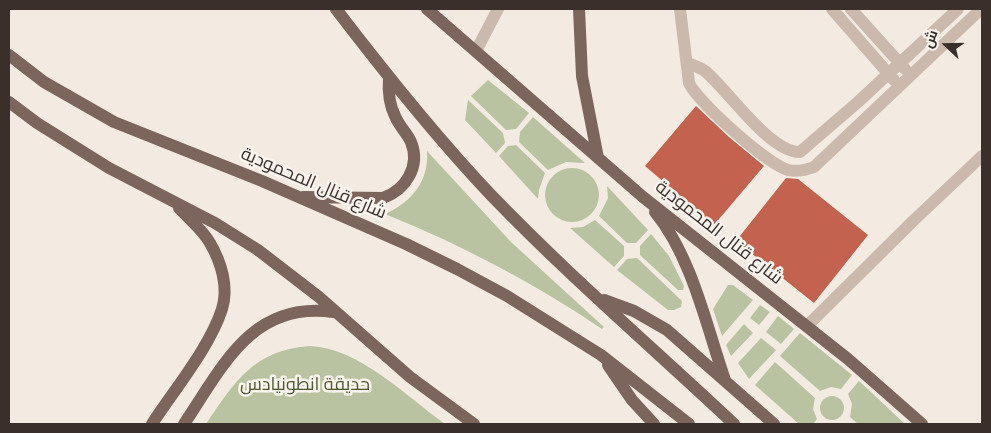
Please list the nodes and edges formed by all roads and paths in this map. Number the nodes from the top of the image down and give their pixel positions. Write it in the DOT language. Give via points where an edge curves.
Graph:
graph roads {
  1 [pos="336,9"];
  2 [pos="427,9"];
  3 [pos="498,9"];
  4 [pos="578,9"];
  5 [pos="680,9"];
  6 [pos="832,9"];
  7 [pos="851,9"];
  8 [pos="958,9"];
  9 [pos="981,9"];
  10 [pos="476,51"];
  11 [pos="9,55"];
  12 [pos="687,63"];
  13 [pos="900,64"];
  14 [pos="889,74"];
  15 [pos="910,74"];
  16 [pos="389,78"];
  17 [pos="899,86"];
  18 [pos="9,102"];
  19 [pos="804,151"];
  20 [pos="982,156"];
  21 [pos="598,158"];
  22 [pos="814,167"];
  23 [pos="295,197"];
  24 [pos="643,197"];
  25 [pos="168,198"];
  26 [pos="600,298"];
  27 [pos="333,312"];
  28 [pos="807,326"];
  29 [pos="601,355"];
  30 [pos="726,382"];
  31 [pos="152,424"];
  32 [pos="184,424"];
  33 [pos="474,424"];
  34 [pos="654,424"];
  35 [pos="689,424"];
  36 [pos="734,424"];
  37 [pos="774,424"];
  38 [pos="922,424"];
  1 -- 16 [label="main road"];
  2 -- 10 [label="main road, شارع قنال المحمودية"];
  3 -- 10 [label="street"];
  4 -- 21 [label="main road" via="582,76"];
  5 -- 12 [label="street"];
  6 -- 14 [label="street"];
  7 -- 13 [label="street"];
  8 -- 13 [label="street"];
  9 -- 15 [label="street"];
  10 -- 21 [label="main road, شارع قنال المحمودية"];
  11 -- 23 [label="main road, شارع قنال المحمودية" via="44,82 114,122"];
  12 -- 19 [label="street" via="707,73 759,128 781,146 794,152"];
  12 -- 22 [label="street" via="689,83 694,93 732,129 779,166 794,171"];
  13 -- 14 [label="street"];
  13 -- 15 [label="street"];
  14 -- 17 [label="street"];
  14 -- 19 [label="street"];
  15 -- 17 [label="street"];
  16 -- 23 [label="main road" via="390,104 414,151 413,168 405,184 382,198"];
  16 -- 26 [label="main road" via="492,195"];
  17 -- 22 [label="street"];
  18 -- 25 [label="main road" via="109,168"];
  19 -- 22 [label="street"];
  20 -- 28 [label="street"];
  21 -- 24 [label="main road, شارع قنال المحمودية"];
  23 -- 29 [label="main road, شارع قنال المحمودية" via="457,268"];
  24 -- 28 [label="main road, شارع قنال المحمودية"];
  24 -- 30 [label="main road" via="662,220 680,252"];
  25 -- 27 [label="main road" via="258,250"];
  25 -- 31 [label="main road" via="209,241 220,265 224,285 222,308 214,328"];
  26 -- 30 [label="main road" via="634,311 666,330"];
  26 -- 36 [label="main road"];
  27 -- 32 [label="main road" via="312,309 269,320 233,353"];
  27 -- 33 [label="main road" via="410,377"];
  28 -- 38 [label="main road, شارع قنال المحمودية"];
  29 -- 34 [label="main road" via="632,400"];
  29 -- 35 [label="main road, شارع قنال المحمودية"];
  30 -- 37 [label="main road"];
}
